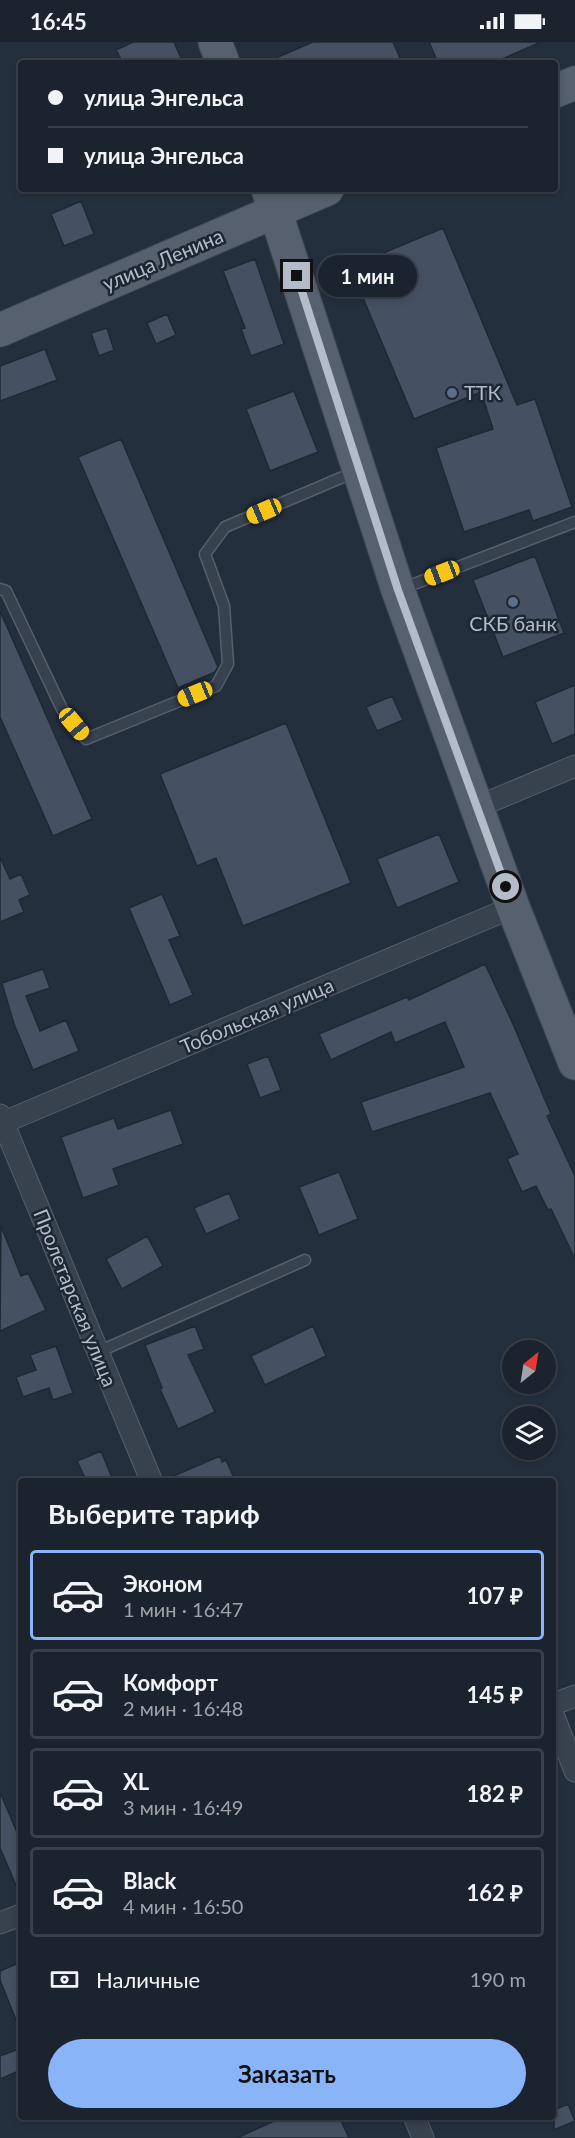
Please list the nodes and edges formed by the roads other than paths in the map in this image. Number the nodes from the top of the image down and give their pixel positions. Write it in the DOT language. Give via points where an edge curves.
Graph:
graph roads {
  1 [pos="215,42"];
  2 [pos="222,60"];
  3 [pos="575,83"];
  4 [pos="558,90"];
  5 [pos="312,192"];
  6 [pos="272,200"];
  7 [pos="0,330"];
  8 [pos="360,470"];
  9 [pos="575,522"];
  10 [pos="0,589"];
  11 [pos="398,590"];
  12 [pos="575,766"];
  13 [pos="477,807"];
  14 [pos="513,908"];
  15 [pos="575,1063"];
  16 [pos="1,1121"];
  17 [pos="304,1260"];
  18 [pos="98,1352"];
  19 [pos="150,1478"];
  20 [pos="575,1696"];
  21 [pos="556,1703"];
  22 [pos="556,1723"];
  23 [pos="575,1771"];
  24 [pos="18,1916"];
  25 [pos="0,1923"];
  26 [pos="416,2120"];
  27 [pos="423,2138"];
  1 -- 2 [label="main road"];
  3 -- 4 [label="main road"];
  5 -- 6 [label="main road, улица Ленина"];
  6 -- 7 [label="main road, улица Ленина"];
  6 -- 8 [label="main road"];
  8 -- 10 [label="lane" via="225,527 204,554 224,606 228,664 216,686 86,739 62,710 6,591"];
  8 -- 11 [label="main road"];
  9 -- 11 [label="lane"];
  11 -- 13 [label="main road"];
  12 -- 13 [label="street"];
  13 -- 14 [label="main road"];
  14 -- 15 [label="main road"];
  14 -- 16 [label="street, Тобольская улица"];
  16 -- 18 [label="street, Пролетарская улица"];
  17 -- 18 [label="lane"];
  18 -- 19 [label="street, Пролетарская улица"];
  20 -- 21 [label="street"];
  22 -- 23 [label="street"];
  24 -- 25 [label="street"];
  26 -- 27 [label="street"];
}
